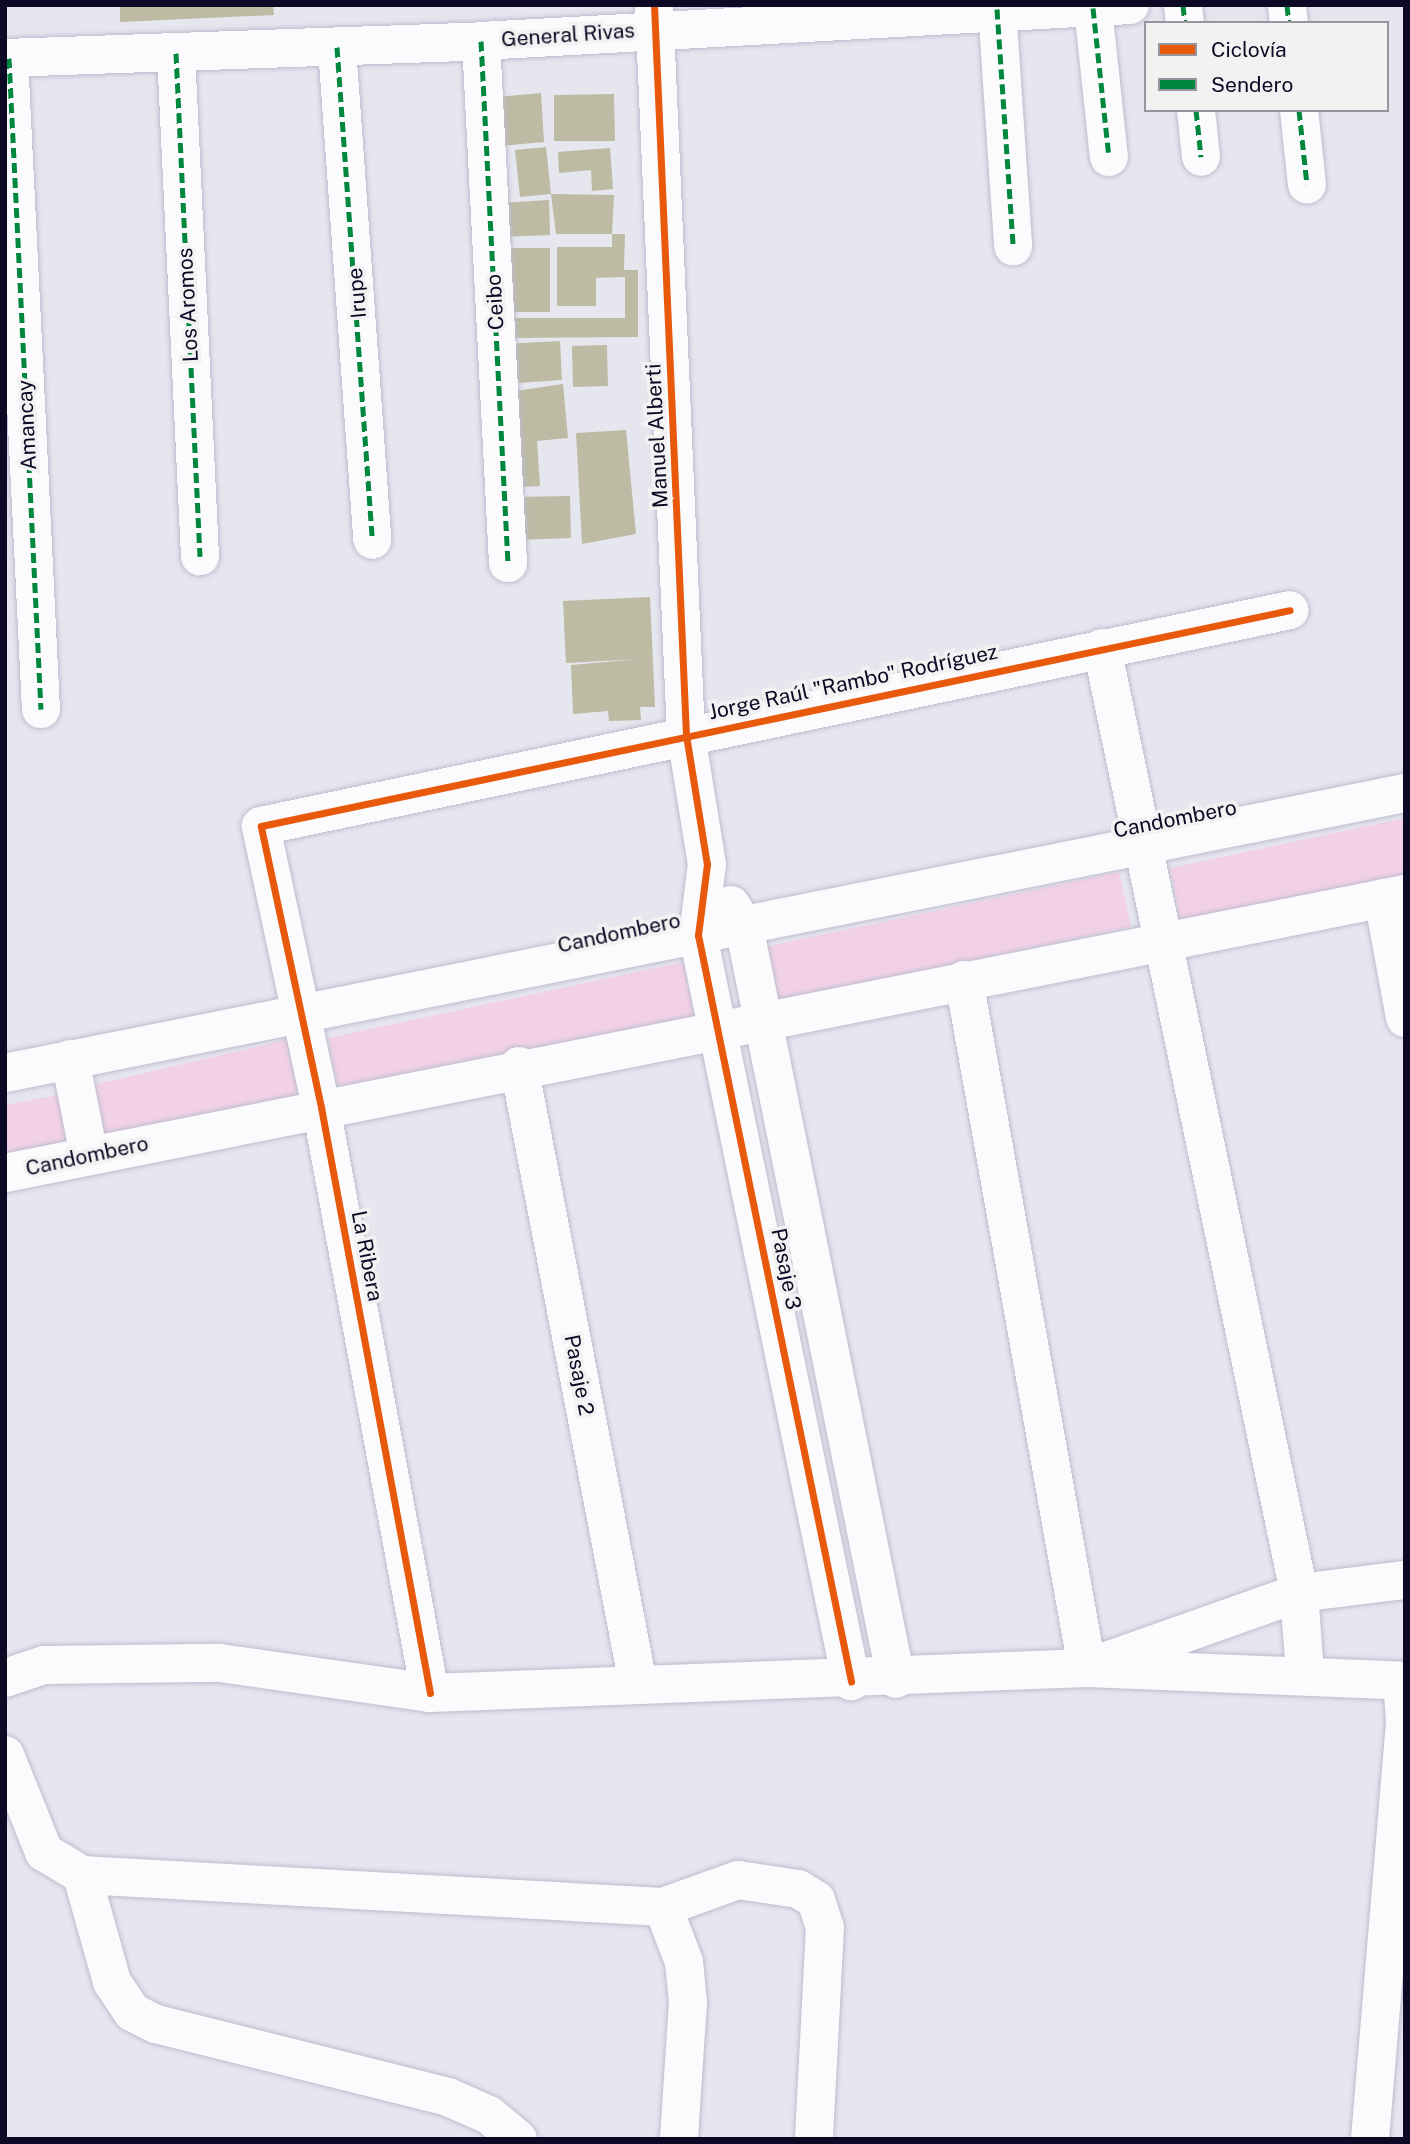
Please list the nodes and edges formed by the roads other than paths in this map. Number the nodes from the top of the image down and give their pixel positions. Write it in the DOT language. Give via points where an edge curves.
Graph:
graph roads {
  1 [pos="1112,6"];
  2 [pos="997,9"];
  3 [pos="655,17"];
  4 [pos="481,41"];
  5 [pos="337,47"];
  6 [pos="176,53"];
  7 [pos="7,58"];
  8 [pos="1195,112"];
  9 [pos="1298,112"];
  10 [pos="1109,157"];
  11 [pos="1201,157"];
  12 [pos="1307,185"];
  13 [pos="1013,246"];
  14 [pos="372,540"];
  15 [pos="200,556"];
  16 [pos="508,563"];
  17 [pos="1290,610"];
  18 [pos="1101,648"];
  19 [pos="41,709"];
  20 [pos="686,735"];
  21 [pos="1405,793"];
  22 [pos="261,826"];
  23 [pos="1140,844"];
  24 [pos="707,864"];
  25 [pos="1394,896"];
  26 [pos="744,926"];
  27 [pos="698,935"];
  28 [pos="1160,940"];
  29 [pos="964,980"];
  30 [pos="300,1016"];
  31 [pos="1405,1018"];
  32 [pos="762,1020"];
  33 [pos="721,1029"];
  34 [pos="70,1059"];
  35 [pos="519,1066"];
  36 [pos="5,1073"];
  37 [pos="321,1107"];
  38 [pos="89,1155"];
  39 [pos="5,1173"];
  40 [pos="1405,1580"];
  41 [pos="1299,1593"];
  42 [pos="1087,1668"];
  43 [pos="1305,1673"];
  44 [pos="5,1678"];
  45 [pos="896,1679"];
  46 [pos="851,1681"];
  47 [pos="1403,1681"];
  48 [pos="638,1684"];
  49 [pos="430,1693"];
  50 [pos="5,1755"];
  51 [pos="82,1875"];
  52 [pos="663,1907"];
  53 [pos="517,2139"];
  54 [pos="679,2139"];
  55 [pos="814,2139"];
  56 [pos="1370,2139"];
  1 -- 2 [label="street, General Rivas"];
  1 -- 10 [label="street"];
  2 -- 3 [label="street, General Rivas"];
  2 -- 13 [label="street"];
  3 -- 4 [label="street, General Rivas"];
  3 -- 20 [label="street, Manuel Alberti"];
  4 -- 5 [label="street, General Rivas"];
  4 -- 16 [label="street, Ceibo"];
  5 -- 6 [label="street, General Rivas"];
  5 -- 14 [label="street, Irupe"];
  6 -- 7 [label="street, General Rivas"];
  6 -- 15 [label="street, Los Aromos"];
  7 -- 19 [label="street, Amancay"];
  8 -- 11 [label="street"];
  9 -- 12 [label="street"];
  17 -- 18 [label="street, Jorge Raúl \"Rambo\" Rodríguez"];
  18 -- 20 [label="street, Jorge Raúl \"Rambo\" Rodríguez"];
  18 -- 23 [label="street"];
  20 -- 22 [label="street, Jorge Raúl \"Rambo\" Rodríguez"];
  20 -- 24 [label="street, Manuel Alberti"];
  21 -- 23 [label="street, Candombero"];
  22 -- 30 [label="street, La Ribera"];
  23 -- 26 [label="street, Candombero"];
  23 -- 28 [label="street"];
  24 -- 26 [label="street, Pasaje 3"];
  24 -- 27 [label="street, Pasaje 3"];
  25 -- 28 [label="street, Candombero"];
  25 -- 31 [label="street"];
  26 -- 27 [label="street, Candombero"];
  26 -- 32 [label="street, Pasaje 3"];
  27 -- 30 [label="street, Candombero"];
  27 -- 33 [label="street, Pasaje 3"];
  28 -- 29 [label="street, Candombero"];
  28 -- 41 [label="street"];
  29 -- 32 [label="street, Candombero"];
  29 -- 42 [label="street"];
  30 -- 34 [label="street, Candombero"];
  30 -- 37 [label="street, La Ribera"];
  32 -- 33 [label="street, Candombero"];
  32 -- 45 [label="street, Pasaje 3"];
  33 -- 35 [label="street, Candombero"];
  33 -- 46 [label="street, Pasaje 3"];
  34 -- 36 [label="street, Candombero"];
  34 -- 38 [label="street"];
  35 -- 37 [label="street, Candombero"];
  35 -- 48 [label="street, Pasaje 2"];
  37 -- 38 [label="street, Candombero"];
  37 -- 49 [label="street, La Ribera"];
  38 -- 39 [label="street, Candombero"];
  40 -- 41 [label="street"];
  41 -- 42 [label="street"];
  41 -- 43 [label="street"];
  42 -- 43 [label="street"];
  42 -- 45 [label="street"];
  43 -- 47 [label="street"];
  44 -- 49 [label="street" via="44,1665 220,1663"];
  45 -- 46 [label="street"];
  46 -- 48 [label="street"];
  47 -- 56 [label="street" via="1405,1721"];
  48 -- 49 [label="street"];
  50 -- 51 [label="street" via="44,1852"];
  51 -- 52 [label="street"];
  51 -- 53 [label="street" via="111,1982 132,2012 156,2024 448,2097 489,2115"];
  52 -- 54 [label="street" via="684,1962 688,2002"];
  52 -- 55 [label="street" via="738,1881 798,1889 816,1900 825,1927"];
}
